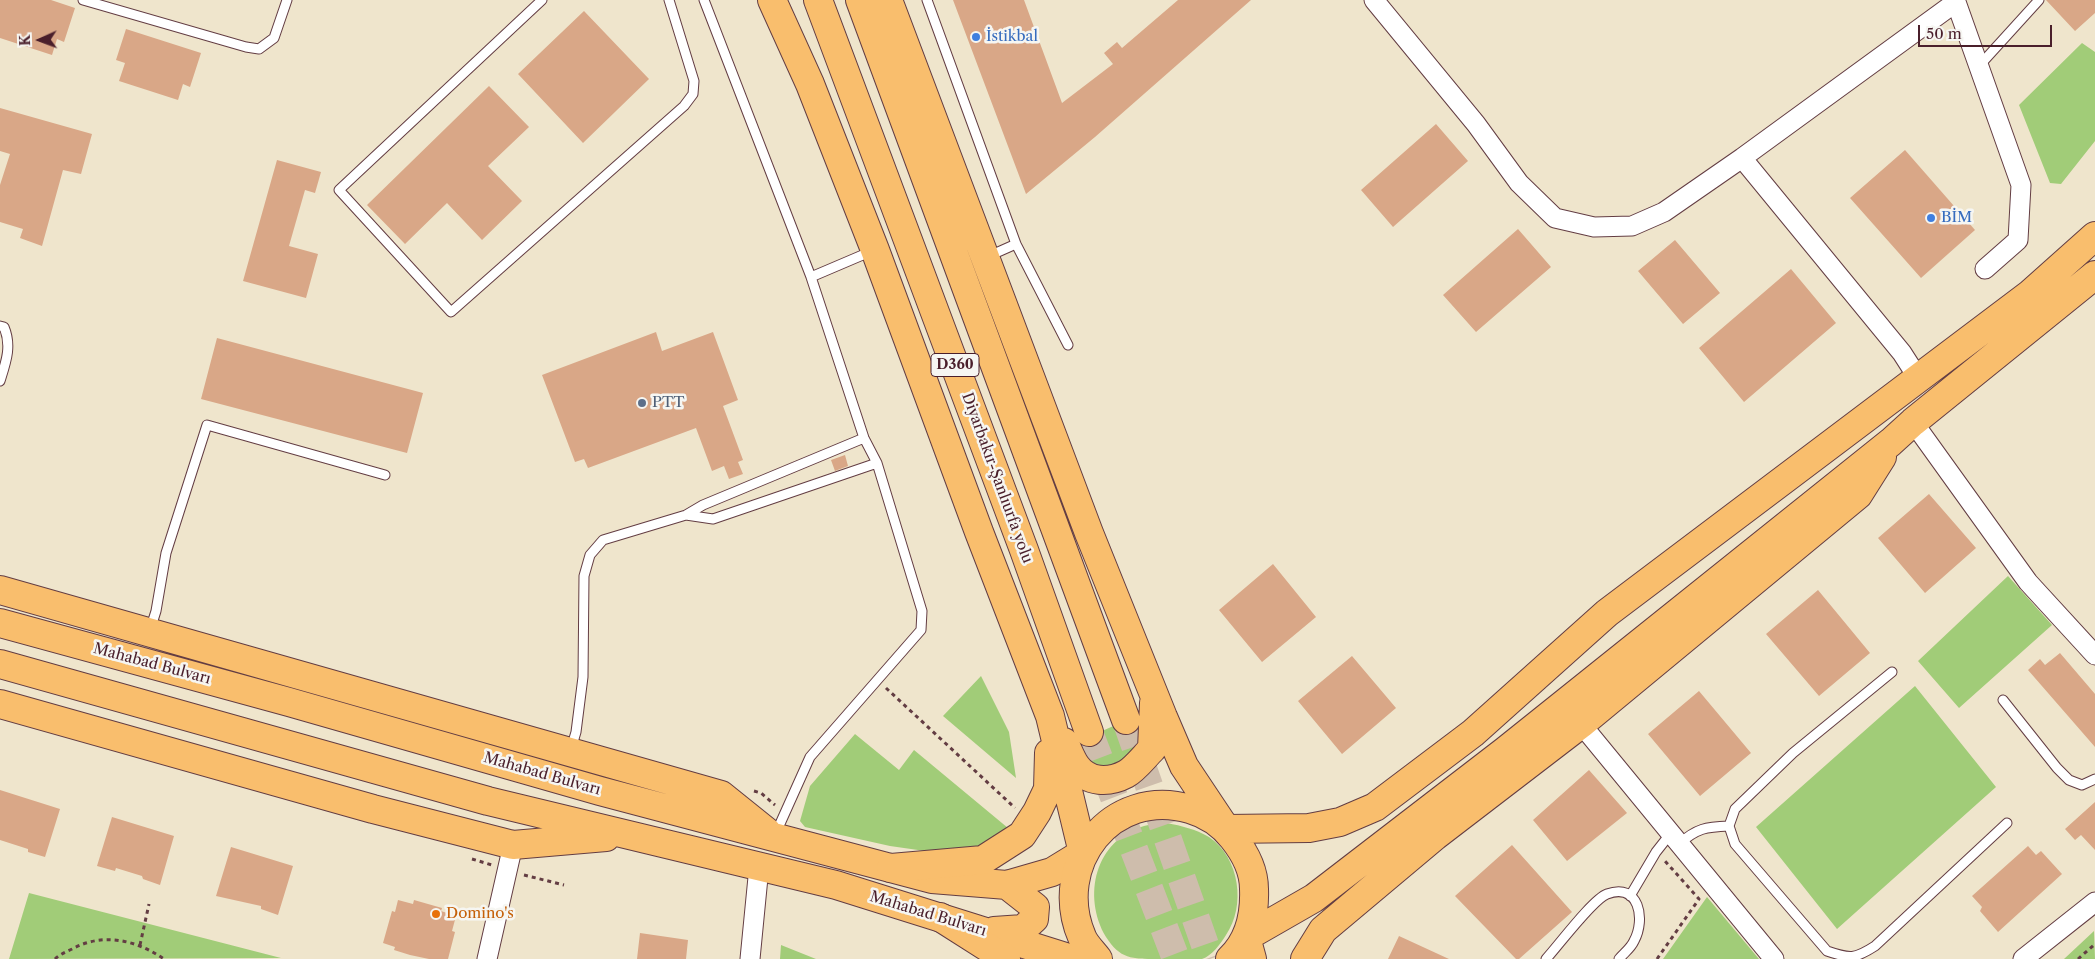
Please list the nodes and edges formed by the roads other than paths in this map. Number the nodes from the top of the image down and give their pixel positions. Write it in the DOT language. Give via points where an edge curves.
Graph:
graph roads {
  1 [pos="83,0"];
  2 [pos="287,0"];
  3 [pos="542,0"];
  4 [pos="670,0"];
  5 [pos="704,0"];
  6 [pos="772,0"];
  7 [pos="788,0"];
  8 [pos="818,0"];
  9 [pos="860,0"];
  10 [pos="927,0"];
  11 [pos="1374,0"];
  12 [pos="2039,0"];
  13 [pos="1958,1"];
  14 [pos="889,2"];
  15 [pos="1979,66"];
  16 [pos="810,84"];
  17 [pos="1742,158"];
  18 [pos="2095,236"];
  19 [pos="1016,244"];
  20 [pos="875,250"];
  21 [pos="985,258"];
  22 [pos="1985,269"];
  23 [pos="2095,275"];
  24 [pos="811,277"];
  25 [pos="0,326"];
  26 [pos="1068,345"];
  27 [pos="1918,378"];
  28 [pos="0,381"];
  29 [pos="1913,422"];
  30 [pos="864,438"];
  31 [pos="1892,442"];
  32 [pos="877,463"];
  33 [pos="385,475"];
  34 [pos="686,515"];
  35 [pos="0,590"];
  36 [pos="0,623"];
  37 [pos="150,632"];
  38 [pos="2095,655"];
  39 [pos="0,664"];
  40 [pos="1892,672"];
  41 [pos="1155,695"];
  42 [pos="2003,700"];
  43 [pos="0,704"];
  44 [pos="1050,716"];
  45 [pos="1126,720"];
  46 [pos="1581,724"];
  47 [pos="1089,732"];
  48 [pos="570,751"];
  49 [pos="2095,779"];
  50 [pos="2007,823"];
  51 [pos="1729,826"];
  52 [pos="1226,829"];
  53 [pos="628,835"];
  54 [pos="774,837"];
  55 [pos="1675,838"];
  56 [pos="513,846"];
  57 [pos="1083,853"];
  58 [pos="759,867"];
  59 [pos="891,868"];
  60 [pos="1007,885"];
  61 [pos="1630,896"];
  62 [pos="2095,902"];
  63 [pos="940,917"];
  64 [pos="988,932"];
  65 [pos="1249,948"];
  66 [pos="487,959"];
  67 [pos="750,959"];
  68 [pos="1006,959"];
  69 [pos="1072,959"];
  70 [pos="1098,959"];
  71 [pos="1230,959"];
  72 [pos="1305,959"];
  73 [pos="1546,959"];
  74 [pos="1619,959"];
  75 [pos="1774,959"];
  76 [pos="2023,959"];
  1 -- 2 [label="lane" via="259,49 274,38"];
  3 -- 4 [label="lane" via="339,190 451,312 684,106 693,94 694,81"];
  5 -- 24 [label="lane"];
  6 -- 16 [label="main road"];
  7 -- 16 [label="main road"];
  8 -- 47 [label="main road, Diyarbakır-Şanlıurfa yolu / D360"];
  9 -- 45 [label="main road, D360"];
  10 -- 19 [label="lane"];
  11 -- 17 [label="street" via="1476,124 1519,183 1555,218 1594,227 1632,226 1664,212"];
  12 -- 15 [label="lane"];
  13 -- 15 [label="street"];
  13 -- 17 [label="street"];
  14 -- 21 [label="main road"];
  15 -- 22 [label="street" via="2021,185 2018,240"];
  16 -- 20 [label="main road"];
  17 -- 27 [label="street" via="1902,353"];
  18 -- 27 [label="main road" via="2030,294"];
  19 -- 21 [label="lane"];
  19 -- 26 [label="lane"];
  20 -- 24 [label="lane"];
  20 -- 44 [label="main road"];
  21 -- 41 [label="main road"];
  23 -- 29 [label="main road"];
  24 -- 30 [label="lane"];
  25 -- 28 [label="lane" via="4,327 8,338 8,352"];
  27 -- 52 [label="main road" via="1607,613 1473,733 1375,807 1340,822 1308,828"];
  29 -- 31 [label="main road"];
  29 -- 38 [label="street" via="2028,582"];
  30 -- 32 [label="lane"];
  30 -- 34 [label="lane"];
  31 -- 46 [label="main road" via="1858,495"];
  31 -- 65 [label="main road" via="1498,757"];
  32 -- 34 [label="lane" via="713,519"];
  32 -- 54 [label="lane" via="922,611 920,630 810,757"];
  33 -- 37 [label="lane" via="207,425 166,553"];
  34 -- 48 [label="lane" via="603,540 590,555 584,576 583,677 576,732"];
  35 -- 37 [label="main road"];
  36 -- 54 [label="main road, Mahabad Bulvarı"];
  37 -- 48 [label="main road"];
  39 -- 53 [label="main road, Mahabad Bulvarı" via="488,801"];
  40 -- 51 [label="lane" via="1793,753 1735,809"];
  41 -- 44 [label="main road" via="1152,749 1127,773 1112,779 1095,780 1077,767"];
  41 -- 52 [label="main road" via="1184,766"];
  42 -- 49 [label="lane" via="2069,780 2082,784"];
  43 -- 56 [label="main road"];
  44 -- 57 [label="main road"];
  44 -- 59 [label="main road" via="1048,789 1022,835 983,860"];
  46 -- 55 [label="street"];
  46 -- 72 [label="main road" via="1435,836 1322,930"];
  48 -- 54 [label="main road" via="721,795"];
  50 -- 51 [label="lane" via="1876,946 1858,958 1841,958 1827,951 1736,844"];
  51 -- 55 [label="lane" via="1700,828"];
  52 -- 57 [label="main road" via="1194,810 1176,805 1148,806 1122,814 1099,831"];
  52 -- 65 [label="main road" via="1244,852 1254,879 1255,909"];
  53 -- 56 [label="main road"];
  53 -- 58 [label="main road, Mahabad Bulvarı"];
  54 -- 59 [label="main road, Mahabad Bulvarı"];
  55 -- 61 [label="lane" via="1656,852"];
  55 -- 75 [label="street"];
  56 -- 66 [label="street"];
  57 -- 60 [label="main road, Mahabad Bulvarı" via="1052,872"];
  57 -- 70 [label="main road" via="1074,881 1073,911 1083,939"];
  58 -- 63 [label="main road, Mahabad Bulvarı" via="836,885"];
  58 -- 67 [label="street"];
  59 -- 60 [label="main road, Mahabad Bulvarı" via="932,879"];
  60 -- 64 [label="main road" via="1035,907 1034,919 1023,929"];
  61 -- 73 [label="lane" via="1606,894"];
  61 -- 74 [label="lane" via="1641,914 1634,942"];
  62 -- 76 [label="street"];
  63 -- 64 [label="main road, Mahabad Bulvarı"];
  63 -- 68 [label="main road"];
  64 -- 69 [label="main road, Mahabad Bulvarı"];
  65 -- 71 [label="main road"];
}
